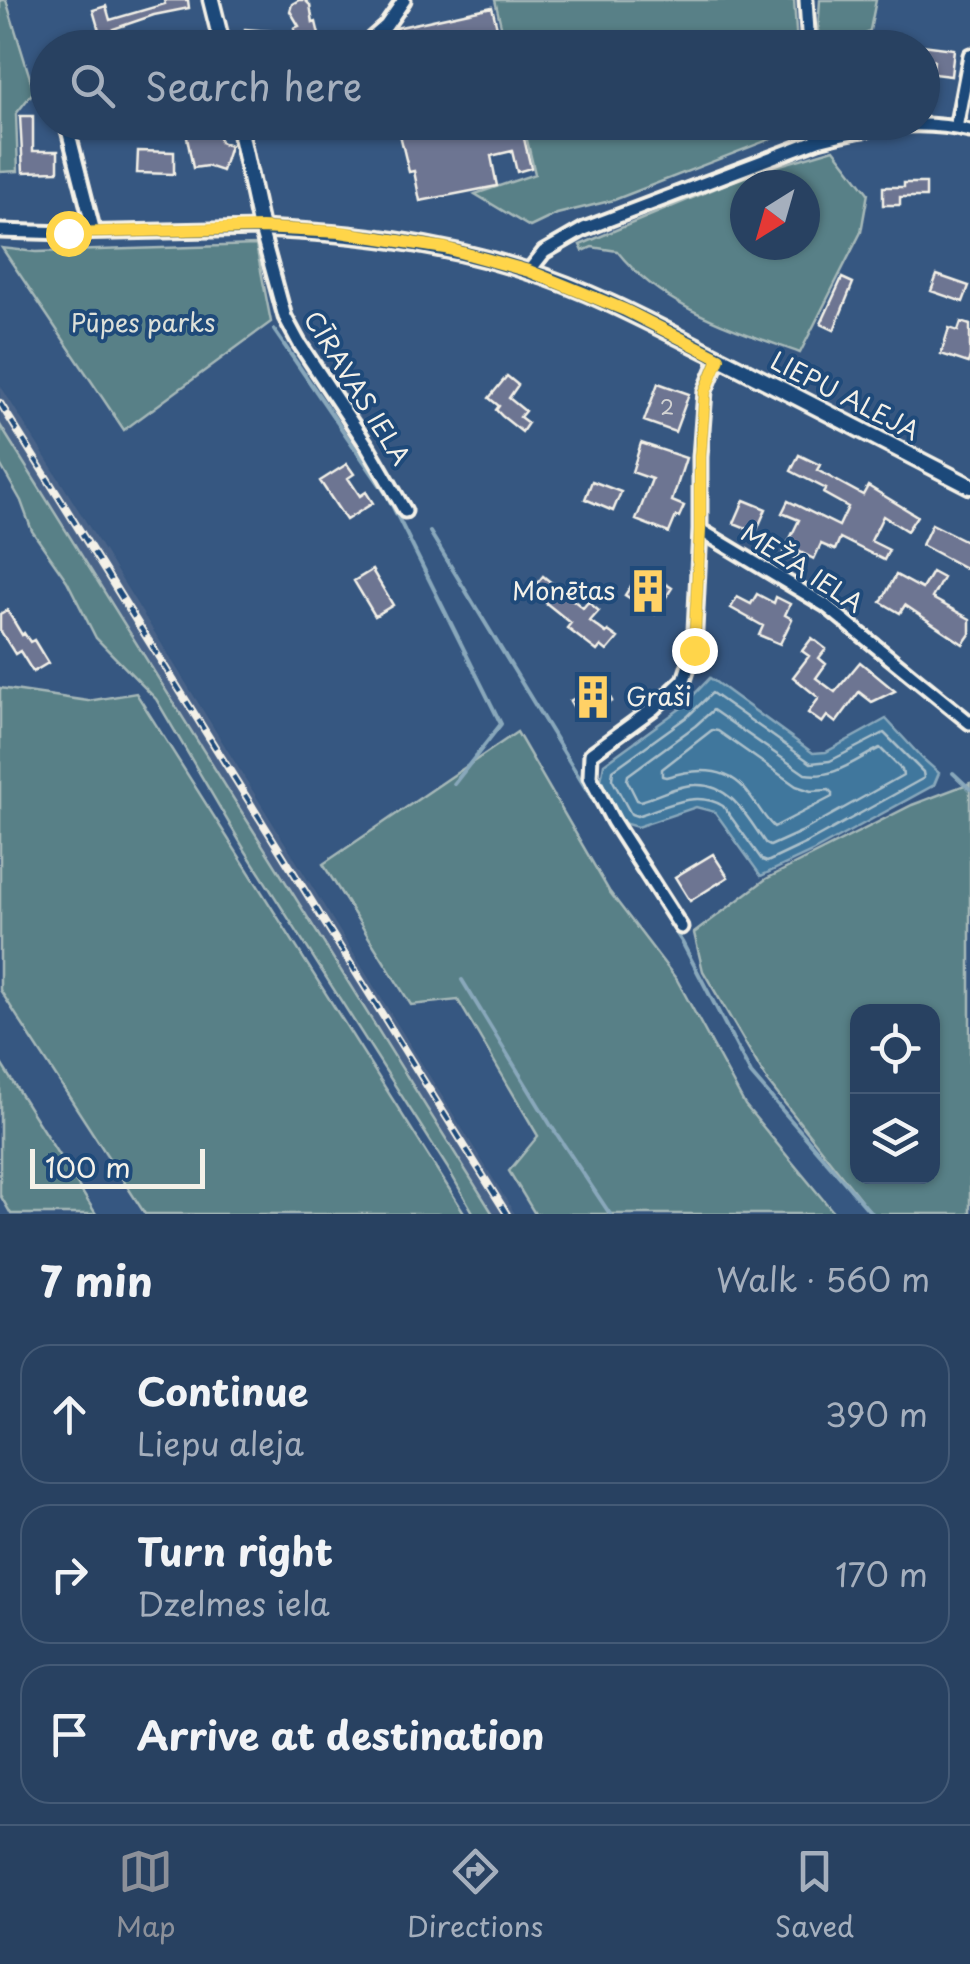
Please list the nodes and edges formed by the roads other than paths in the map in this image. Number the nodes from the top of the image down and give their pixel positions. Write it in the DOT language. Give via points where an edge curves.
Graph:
graph roads {
  1 [pos="211,0"];
  2 [pos="404,0"];
  3 [pos="806,0"];
  4 [pos="218,30"];
  5 [pos="381,30"];
  6 [pos="808,30"];
  7 [pos="970,55"];
  8 [pos="940,128"];
  9 [pos="956,128"];
  10 [pos="970,131"];
  11 [pos="71,140"];
  12 [pos="242,140"];
  13 [pos="818,140"];
  14 [pos="261,228"];
  15 [pos="0,231"];
  16 [pos="94,232"];
  17 [pos="529,271"];
  18 [pos="719,358"];
  19 [pos="970,486"];
  20 [pos="405,511"];
  21 [pos="700,530"];
  22 [pos="970,723"];
  23 [pos="681,927"];
  1 -- 4 [label="street"];
  2 -- 5 [label="street"];
  3 -- 6 [label="street"];
  7 -- 9 [label="street"];
  8 -- 9 [label="street"];
  9 -- 10 [label="street"];
  11 -- 16 [label="street"];
  12 -- 14 [label="street"];
  13 -- 17 [label="street" via="584,230 544,252"];
  14 -- 16 [label="street, LIEPU ALEJA"];
  14 -- 17 [label="street, LIEPU ALEJA" via="408,241"];
  14 -- 20 [label="street, CĪRAVAS IELA" via="285,317"];
  15 -- 16 [label="street, LIEPU ALEJA"];
  17 -- 18 [label="street, LIEPU ALEJA"];
  18 -- 19 [label="street, LIEPU ALEJA"];
  18 -- 21 [label="street" via="705,392"];
  21 -- 22 [label="street, MEŽA IELA" via="824,605"];
  21 -- 23 [label="street" via="694,650 684,680 591,754 590,765 613,821"];
}
